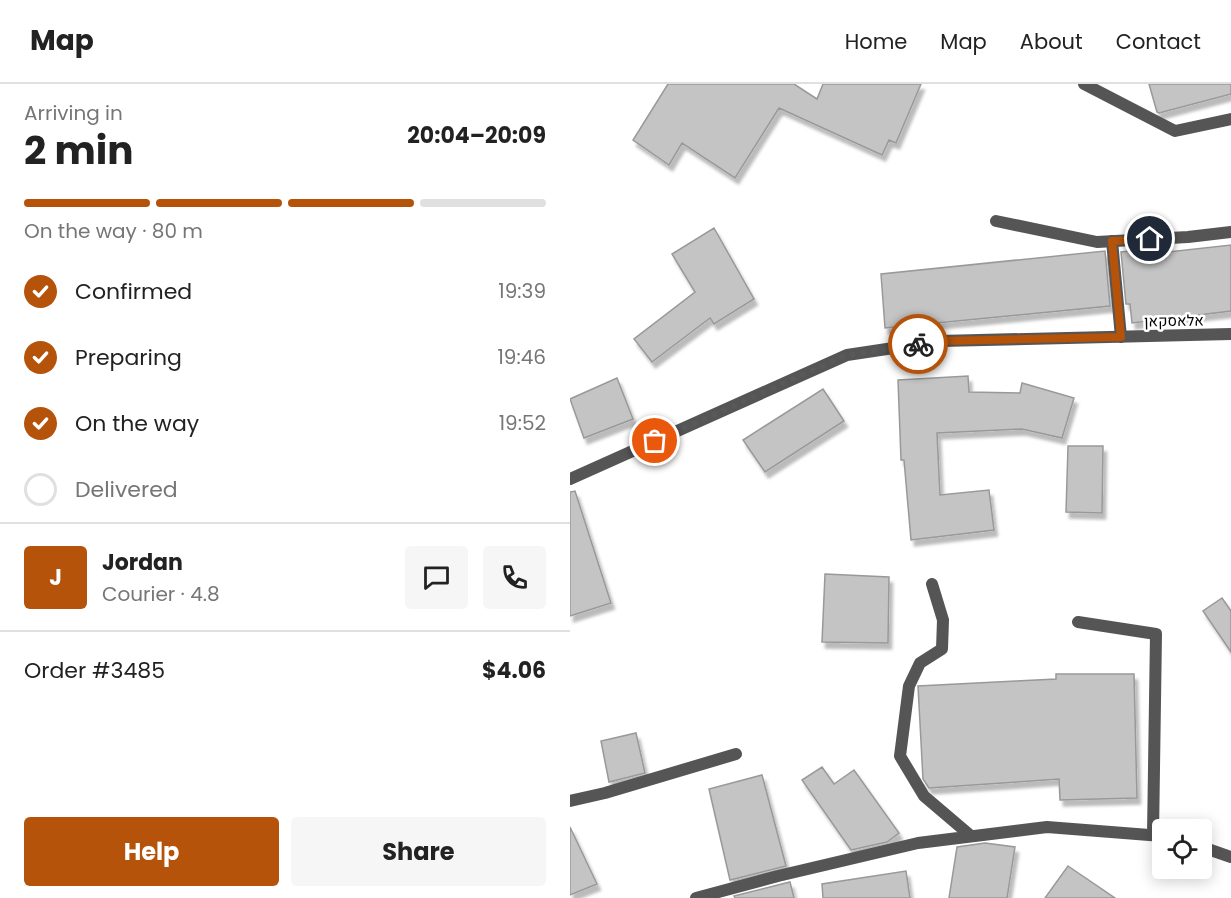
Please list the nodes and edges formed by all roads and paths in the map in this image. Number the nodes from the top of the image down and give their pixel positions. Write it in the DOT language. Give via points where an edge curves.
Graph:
graph roads {
  1 [pos="1084,84"];
  2 [pos="1231,119"];
  3 [pos="996,221"];
  4 [pos="1231,232"];
  5 [pos="1112,241"];
  6 [pos="1231,334"];
  7 [pos="1121,337"];
  8 [pos="570,479"];
  9 [pos="932,584"];
  10 [pos="1078,622"];
  11 [pos="736,754"];
  12 [pos="570,801"];
  13 [pos="1158,819"];
  14 [pos="1152,835"];
  15 [pos="971,836"];
  16 [pos="1212,850"];
  17 [pos="1231,856"];
  18 [pos="696,898"];
  1 -- 2 [label="street" via="1176,131"];
  3 -- 5 [label="street" via="1097,242"];
  4 -- 5 [label="street"];
  5 -- 7 [label="street"];
  6 -- 7 [label="street, אלאסקאן"];
  7 -- 8 [label="street, אלאסקאן" via="940,341 847,355"];
  9 -- 15 [label="street" via="943,620 942,649 920,663 909,686 900,756 924,796"];
  10 -- 13 [label="street" via="1156,634"];
  11 -- 12 [label="street"];
  14 -- 15 [label="street" via="1047,826"];
  15 -- 18 [label="street" via="918,843"];
  16 -- 17 [label="street"];
}
